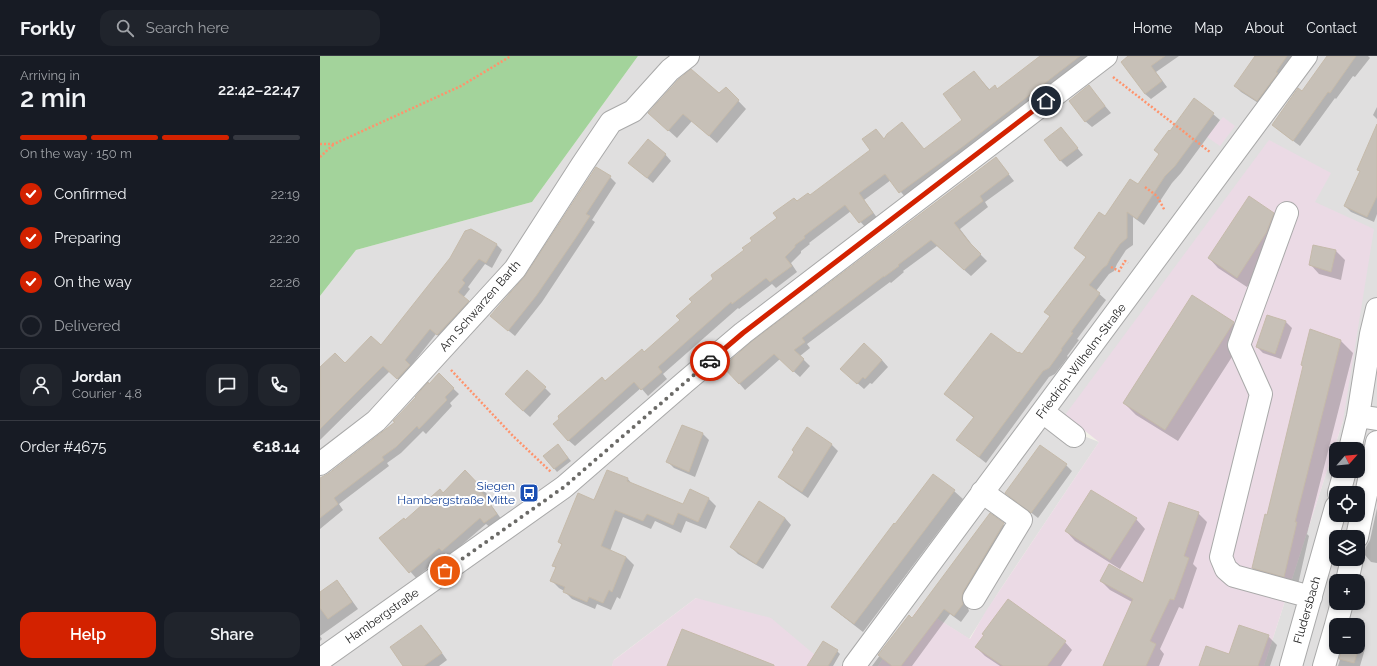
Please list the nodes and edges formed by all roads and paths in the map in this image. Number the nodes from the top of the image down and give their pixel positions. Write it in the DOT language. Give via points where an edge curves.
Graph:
graph roads {
  1 [pos="511,56"];
  2 [pos="688,56"];
  3 [pos="1306,56"];
  4 [pos="1101,60"];
  5 [pos="320,144"];
  6 [pos="334,144"];
  7 [pos="320,157"];
  8 [pos="1227,165"];
  9 [pos="1145,187"];
  10 [pos="1287,213"];
  11 [pos="1163,216"];
  12 [pos="1126,261"];
  13 [pos="1111,267"];
  14 [pos="1377,309"];
  15 [pos="462,381"];
  16 [pos="1043,412"];
  17 [pos="1368,418"];
  18 [pos="1074,436"];
  19 [pos="1354,442"];
  20 [pos="1377,442"];
  21 [pos="539,460"];
  22 [pos="320,464"];
  23 [pos="982,492"];
  24 [pos="1332,522"];
  25 [pos="1358,530"];
  26 [pos="1311,597"];
  27 [pos="974,598"];
  28 [pos="1329,649"];
  29 [pos="320,660"];
  30 [pos="854,666"];
  31 [pos="1291,666"];
  32 [pos="1324,666"];
  1 -- 6 [label="path" via="460,86"];
  2 -- 22 [label="street, Am Schwarzen Barth" via="670,70 633,111 611,122 515,269 376,421"];
  3 -- 8 [label="street, Friedrich-Wilhelm-Straße"];
  4 -- 8 [label="path"];
  4 -- 29 [label="street, Hambergstraße" via="743,333 564,487"];
  5 -- 6 [label="path"];
  6 -- 7 [label="path"];
  8 -- 16 [label="street, Friedrich-Wilhelm-Straße"];
  9 -- 11 [label="path" via="1157,196 1166,213"];
  10 -- 26 [label="street" via="1239,345 1261,394 1221,557 1226,569 1234,576"];
  12 -- 13 [label="path" via="1119,271"];
  14 -- 17 [label="street" via="1371,334"];
  15 -- 21 [label="path"];
  16 -- 18 [label="street"];
  16 -- 23 [label="street, Friedrich-Wilhelm-Straße"];
  17 -- 19 [label="street"];
  20 -- 25 [label="street"];
  23 -- 27 [label="street" via="1021,520"];
  23 -- 30 [label="street, Friedrich-Wilhelm-Straße"];
  24 -- 26 [label="street, Fludersbach"];
  26 -- 31 [label="street, Fludersbach"];
  28 -- 32 [label="street"];
}
